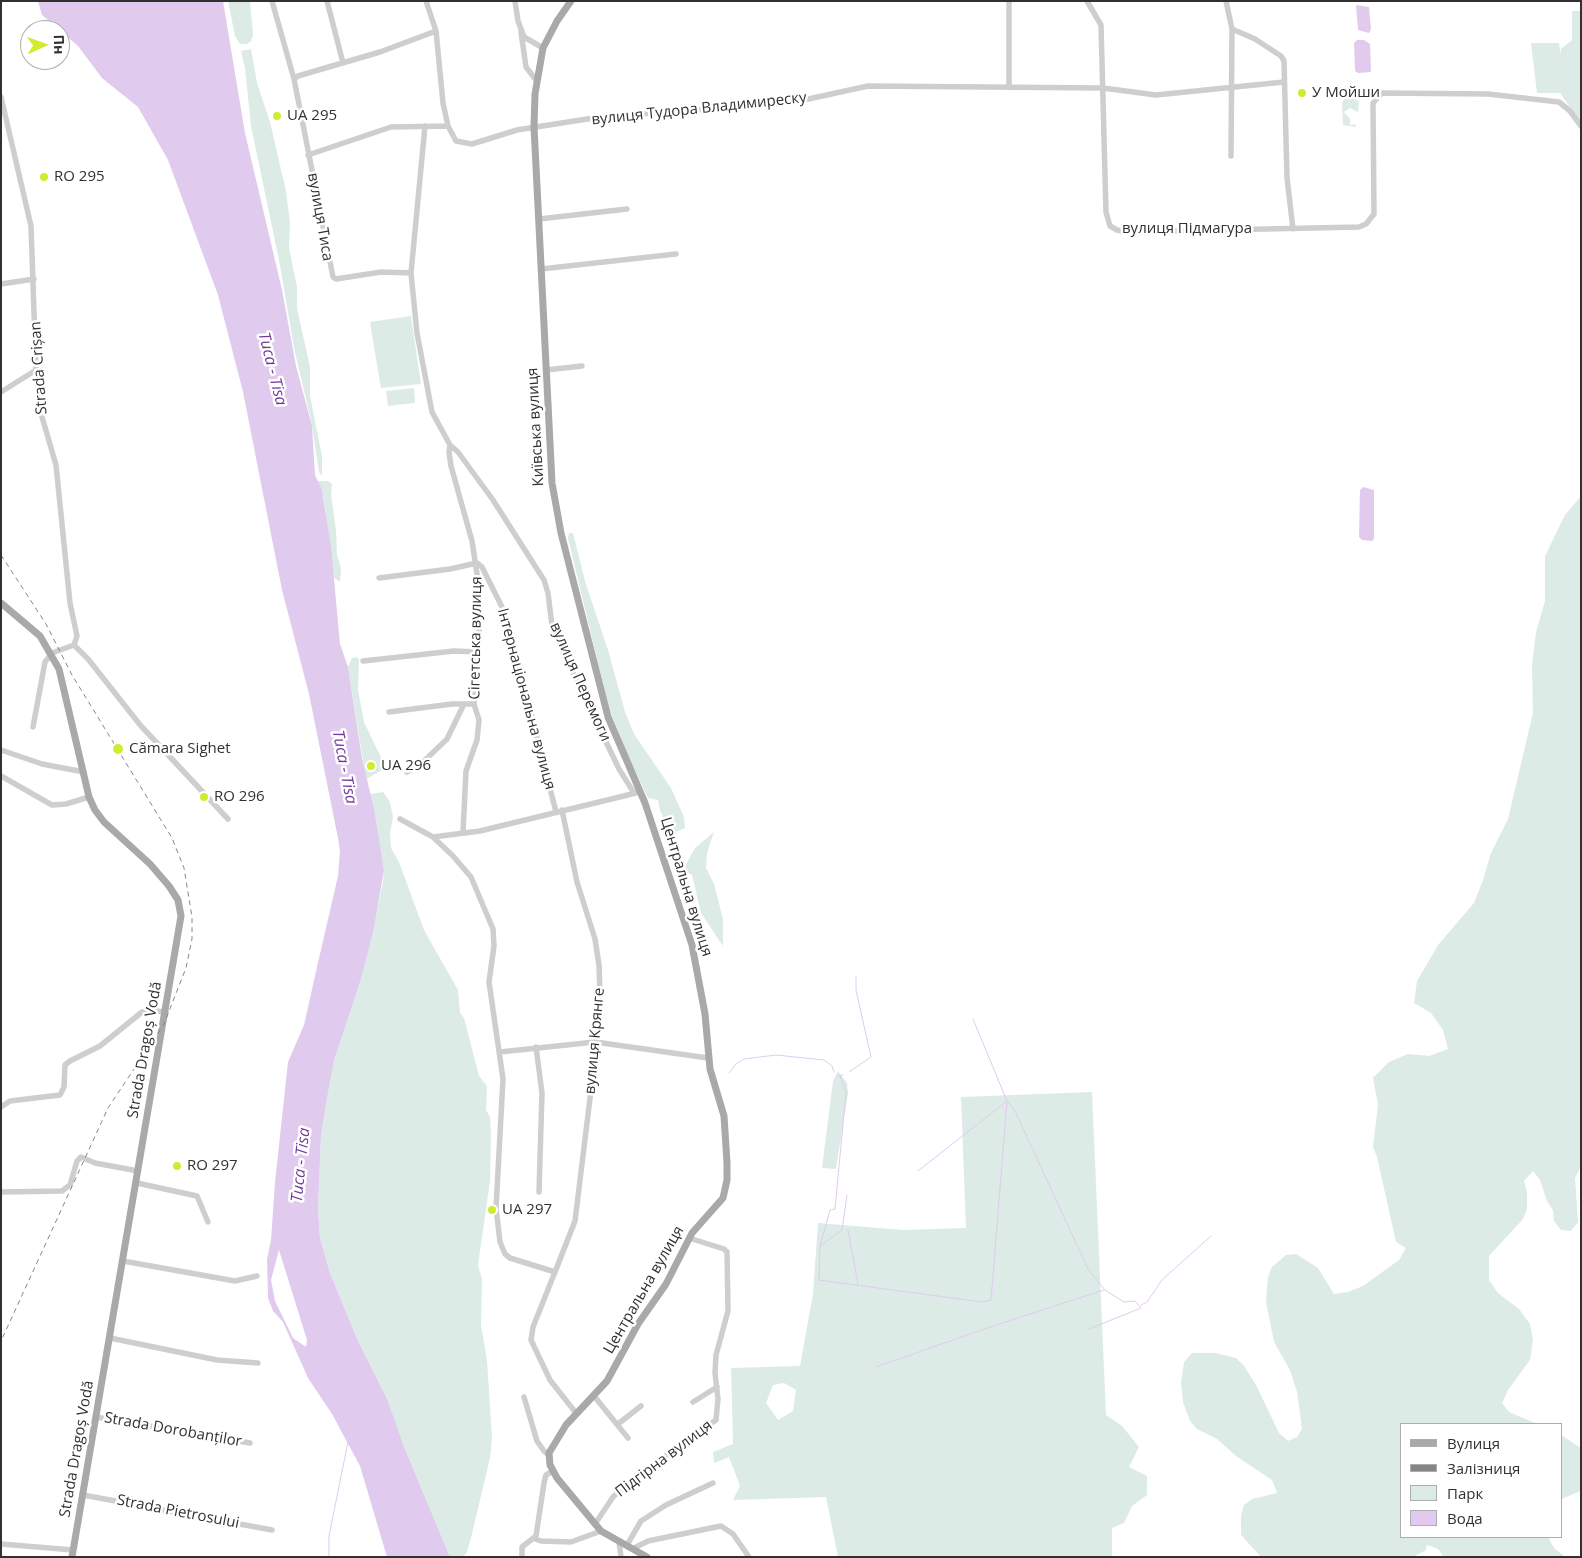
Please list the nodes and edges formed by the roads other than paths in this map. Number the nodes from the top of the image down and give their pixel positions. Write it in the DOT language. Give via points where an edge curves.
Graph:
graph roads {
  1 [pos="272,1"];
  2 [pos="327,1"];
  3 [pos="426,1"];
  4 [pos="515,1"];
  5 [pos="571,1"];
  6 [pos="1008,1"];
  7 [pos="1087,1"];
  8 [pos="1226,1"];
  9 [pos="1232,29"];
  10 [pos="521,30"];
  11 [pos="436,31"];
  12 [pos="543,48"];
  13 [pos="343,63"];
  14 [pos="294,79"];
  15 [pos="536,80"];
  16 [pos="1284,82"];
  17 [pos="1009,87"];
  18 [pos="1104,88"];
  19 [pos="1232,89"];
  20 [pos="1,97"];
  21 [pos="425,126"];
  22 [pos="448,126"];
  23 [pos="1581,126"];
  24 [pos="534,127"];
  25 [pos="308,155"];
  26 [pos="1231,156"];
  27 [pos="627,210"];
  28 [pos="539,219"];
  29 [pos="1293,229"];
  30 [pos="676,254"];
  31 [pos="541,269"];
  32 [pos="411,273"];
  33 [pos="34,279"];
  34 [pos="1,284"];
  35 [pos="582,366"];
  36 [pos="36,370"];
  37 [pos="546,370"];
  38 [pos="1,392"];
  39 [pos="450,446"];
  40 [pos="477,564"];
  41 [pos="379,578"];
  42 [pos="1,603"];
  43 [pos="74,645"];
  44 [pos="479,652"];
  45 [pos="52,653"];
  46 [pos="363,661"];
  47 [pos="464,704"];
  48 [pos="474,704"];
  49 [pos="389,712"];
  50 [pos="33,726"];
  51 [pos="1,750"];
  52 [pos="84,772"];
  53 [pos="407,772"];
  54 [pos="1,776"];
  55 [pos="637,792"];
  56 [pos="90,797"];
  57 [pos="559,811"];
  58 [pos="228,819"];
  59 [pos="400,819"];
  60 [pos="463,832"];
  61 [pos="432,837"];
  62 [pos="166,1012"];
  63 [pos="596,1042"];
  64 [pos="536,1047"];
  65 [pos="500,1052"];
  66 [pos="708,1058"];
  67 [pos="1,1107"];
  68 [pos="138,1171"];
  69 [pos="136,1183"];
  70 [pos="1,1192"];
  71 [pos="539,1192"];
  72 [pos="208,1222"];
  73 [pos="689,1238"];
  74 [pos="123,1260"];
  75 [pos="555,1272"];
  76 [pos="258,1276"];
  77 [pos="110,1338"];
  78 [pos="258,1363"];
  79 [pos="717,1387"];
  80 [pos="594,1396"];
  81 [pos="524,1397"];
  82 [pos="694,1402"];
  83 [pos="641,1406"];
  84 [pos="576,1414"];
  85 [pos="96,1417"];
  86 [pos="618,1424"];
  87 [pos="628,1438"];
  88 [pos="250,1443"];
  89 [pos="549,1455"];
  90 [pos="553,1471"];
  91 [pos="713,1484"];
  92 [pos="83,1495"];
  93 [pos="595,1524"];
  94 [pos="272,1530"];
  95 [pos="601,1531"];
  96 [pos="535,1539"];
  97 [pos="619,1542"];
  98 [pos="1,1544"];
  99 [pos="627,1545"];
  100 [pos="634,1548"];
  101 [pos="72,1553"];
  102 [pos="522,1557"];
  103 [pos="621,1557"];
  104 [pos="647,1557"];
  105 [pos="749,1557"];
  1 -- 14 [label="street, вулиця Тиса"];
  2 -- 13 [label="street"];
  3 -- 11 [label="street"];
  4 -- 10 [label="street"];
  5 -- 12 [label="main road, Київська вулиця"];
  6 -- 17 [label="street"];
  7 -- 18 [label="street" via="1101,25"];
  8 -- 9 [label="street"];
  9 -- 16 [label="street" via="1282,56"];
  9 -- 19 [label="street"];
  10 -- 12 [label="street" via="529,40"];
  10 -- 15 [label="street" via="526,68"];
  11 -- 13 [label="street"];
  11 -- 22 [label="street" via="442,103"];
  12 -- 15 [label="main road, Київська вулиця"];
  13 -- 14 [label="street"];
  14 -- 25 [label="street, вулиця Тиса"];
  15 -- 24 [label="main road, Київська вулиця"];
  16 -- 19 [label="street"];
  16 -- 29 [label="street" via="1287,178"];
  17 -- 18 [label="street, вулиця Тудора Владимиреску"];
  17 -- 24 [label="street, вулиця Тудора Владимиреску" via="868,86 790,103 637,113"];
  18 -- 19 [label="street" via="1156,95"];
  18 -- 29 [label="street, вулиця Підмагура" via="1106,212 1110,226 1126,232"];
  19 -- 26 [label="street"];
  20 -- 33 [label="street, Strada Crișan" via="31,226"];
  21 -- 22 [label="street"];
  21 -- 25 [label="street" via="391,128"];
  21 -- 32 [label="street"];
  22 -- 24 [label="street, вулиця Тудора Владимиреску" via="456,141 472,144"];
  23 -- 29 [label="street, вулиця Підмагура" via="1559,102 1488,94 1382,93 1374,103 1374,214 1371,220 1359,228"];
  24 -- 28 [label="main road, Київська вулиця"];
  25 -- 32 [label="street, вулиця Тиса" via="333,277 381,272"];
  27 -- 28 [label="street"];
  28 -- 31 [label="main road, Київська вулиця"];
  30 -- 31 [label="street"];
  31 -- 37 [label="main road, Київська вулиця"];
  32 -- 39 [label="street" via="429,400"];
  33 -- 34 [label="street"];
  33 -- 36 [label="street, Strada Crișan"];
  35 -- 37 [label="street"];
  36 -- 38 [label="street"];
  36 -- 43 [label="street, Strada Crișan" via="40,415 56,465 70,604 77,636"];
  37 -- 55 [label="main road, Київська вулиця" via="552,482 561,534 608,717"];
  39 -- 40 [label="street, Сігетська вулиця" via="451,466"];
  39 -- 55 [label="street, вулиця Перемоги" via="458,452 493,500 544,580 552,626 562,650 619,769"];
  40 -- 41 [label="street"];
  40 -- 44 [label="street, Сігетська вулиця"];
  40 -- 57 [label="street, Інтернаціональна вулиця" via="482,567 506,616"];
  42 -- 45 [label="main road, Strada Dragoș Vodă" via="33,628"];
  43 -- 45 [label="street"];
  43 -- 58 [label="street" via="135,719"];
  44 -- 46 [label="street" via="454,651"];
  44 -- 48 [label="street, Сігетська вулиця"];
  45 -- 50 [label="street" via="45,662"];
  45 -- 52 [label="main road, Strada Dragoș Vodă" via="65,687"];
  47 -- 48 [label="street"];
  47 -- 49 [label="street"];
  47 -- 53 [label="street" via="447,738 420,765"];
  48 -- 60 [label="street, Сігетська вулиця" via="478,720 477,740 466,770"];
  51 -- 52 [label="street" via="51,766"];
  52 -- 56 [label="main road, Strada Dragoș Vodă"];
  54 -- 56 [label="street" via="52,805"];
  55 -- 57 [label="street"];
  55 -- 66 [label="main road, Центральна вулиця" via="692,945 705,1014"];
  56 -- 62 [label="main road, Strada Dragoș Vodă" via="104,822 159,874 178,900 181,925"];
  57 -- 60 [label="street" via="480,831"];
  57 -- 63 [label="street, вулиця Крянге" via="599,964"];
  59 -- 61 [label="street"];
  60 -- 61 [label="street"];
  61 -- 65 [label="street" via="471,877 493,929 489,982"];
  62 -- 67 [label="street" via="142,1012 100,1046 70,1061 65,1065 64,1087 60,1095 10,1101"];
  62 -- 68 [label="main road, Strada Dragoș Vodă"];
  63 -- 64 [label="street"];
  63 -- 66 [label="street"];
  63 -- 75 [label="street, вулиця Крянге" via="575,1221"];
  64 -- 65 [label="street"];
  64 -- 71 [label="street" via="542,1093"];
  65 -- 75 [label="street" via="503,1079 496,1208 500,1242 510,1258"];
  66 -- 73 [label="main road, Центральна вулиця" via="724,1116 727,1180 720,1202"];
  68 -- 69 [label="main road, Strada Dragoș Vodă"];
  68 -- 70 [label="street" via="94,1163 81,1156 70,1185 62,1191"];
  69 -- 72 [label="street" via="197,1196"];
  69 -- 74 [label="main road, Strada Dragoș Vodă"];
  73 -- 79 [label="street, Підгірна вулиця" via="727,1252 728,1311 716,1355"];
  73 -- 80 [label="main road, Центральна вулиця" via="666,1284"];
  74 -- 76 [label="street" via="236,1281"];
  74 -- 77 [label="main road, Strada Dragoș Vodă"];
  75 -- 84 [label="street, вулиця Крянге" via="531,1340 550,1380"];
  77 -- 78 [label="street" via="217,1360"];
  77 -- 85 [label="main road, Strada Dragoș Vodă"];
  79 -- 82 [label="street"];
  79 -- 93 [label="street, Підгірна вулиця" via="716,1420 633,1479 613,1497"];
  80 -- 84 [label="main road, Центральна вулиця"];
  80 -- 86 [label="street"];
  81 -- 89 [label="street" via="537,1441"];
  83 -- 86 [label="street"];
  84 -- 89 [label="main road, Центральна вулиця" via="554,1442"];
  85 -- 88 [label="street, Strada Dorobanților"];
  85 -- 92 [label="main road, Strada Dragoș Vodă"];
  86 -- 87 [label="street"];
  89 -- 90 [label="main road"];
  90 -- 93 [label="main road"];
  90 -- 96 [label="street" via="546,1476 544,1483"];
  91 -- 99 [label="street" via="666,1505 641,1521"];
  92 -- 94 [label="street, Strada Pietrosului"];
  92 -- 101 [label="main road, Strada Dragoș Vodă"];
  93 -- 95 [label="main road"];
  95 -- 96 [label="street" via="571,1542"];
  95 -- 97 [label="main road"];
  96 -- 102 [label="street" via="522,1547"];
  97 -- 99 [label="main road"];
  97 -- 103 [label="street"];
  98 -- 101 [label="street"];
  99 -- 100 [label="main road"];
  100 -- 104 [label="main road"];
  100 -- 105 [label="street" via="722,1526"];
}
